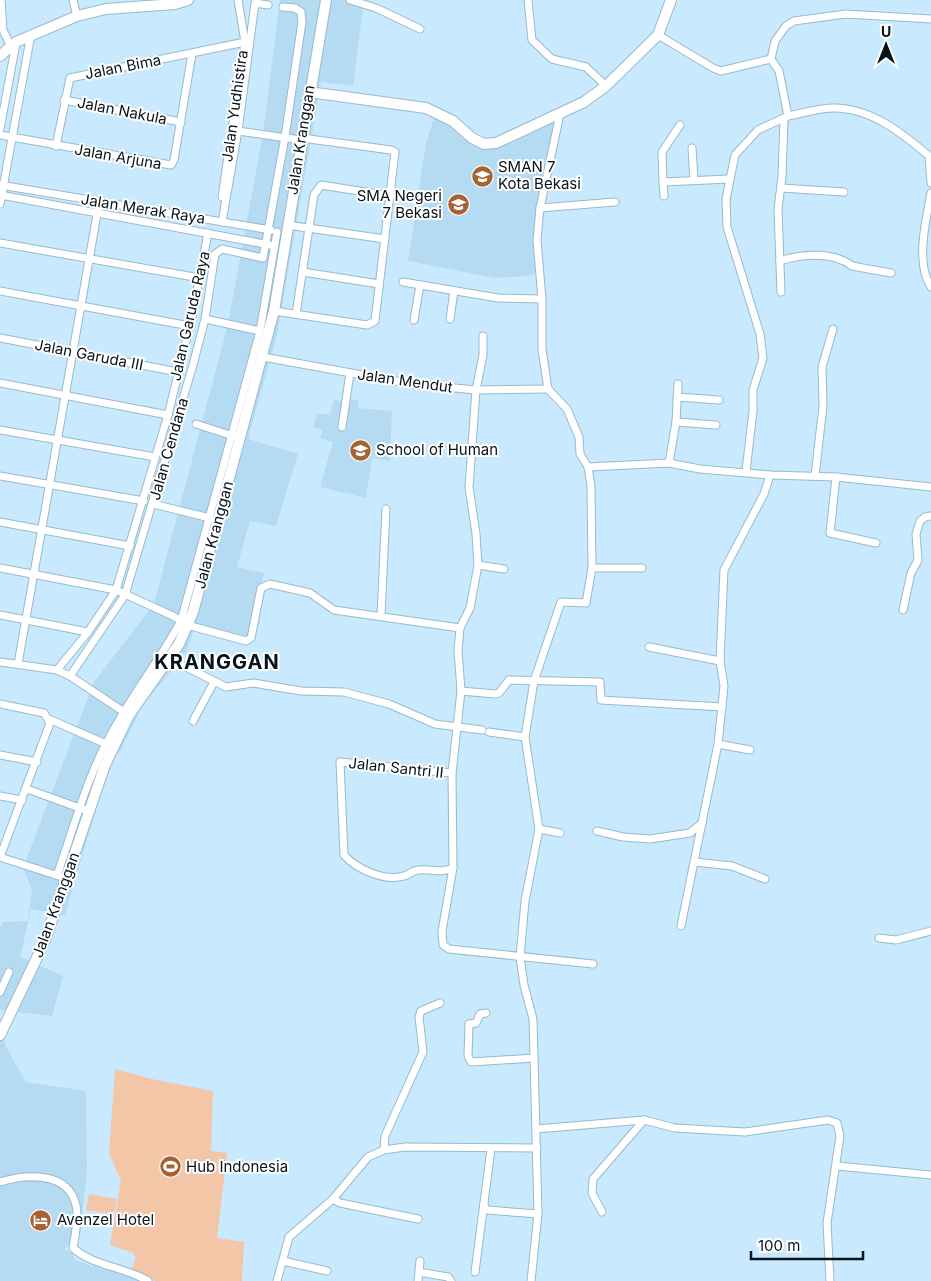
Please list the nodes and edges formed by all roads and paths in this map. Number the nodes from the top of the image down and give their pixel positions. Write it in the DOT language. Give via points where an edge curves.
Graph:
graph roads {
  1 [pos="1,0"];
  2 [pos="73,0"];
  3 [pos="188,0"];
  4 [pos="238,0"];
  5 [pos="326,0"];
  6 [pos="350,0"];
  7 [pos="528,0"];
  8 [pos="672,0"];
  9 [pos="268,5"];
  10 [pos="283,7"];
  11 [pos="77,16"];
  12 [pos="931,18"];
  13 [pos="420,29"];
  14 [pos="31,34"];
  15 [pos="658,35"];
  16 [pos="245,42"];
  17 [pos="13,44"];
  18 [pos="192,54"];
  19 [pos="0,56"];
  20 [pos="770,58"];
  21 [pos="606,86"];
  22 [pos="309,92"];
  23 [pos="64,100"];
  24 [pos="560,114"];
  25 [pos="786,117"];
  26 [pos="181,122"];
  27 [pos="680,125"];
  28 [pos="0,129"];
  29 [pos="238,131"];
  30 [pos="0,135"];
  31 [pos="12,137"];
  32 [pos="285,137"];
  33 [pos="302,139"];
  34 [pos="56,146"];
  35 [pos="692,148"];
  36 [pos="930,156"];
  37 [pos="729,179"];
  38 [pos="694,180"];
  39 [pos="663,182"];
  40 [pos="931,183"];
  41 [pos="2,186"];
  42 [pos="781,188"];
  43 [pos="844,192"];
  44 [pos="931,193"];
  45 [pos="1,195"];
  46 [pos="391,196"];
  47 [pos="664,196"];
  48 [pos="99,202"];
  49 [pos="615,202"];
  50 [pos="0,204"];
  51 [pos="540,208"];
  52 [pos="220,212"];
  53 [pos="97,213"];
  54 [pos="222,222"];
  55 [pos="309,228"];
  56 [pos="268,230"];
  57 [pos="284,230"];
  58 [pos="208,233"];
  59 [pos="385,239"];
  60 [pos="0,243"];
  61 [pos="266,244"];
  62 [pos="280,246"];
  63 [pos="88,258"];
  64 [pos="780,261"];
  65 [pos="303,272"];
  66 [pos="891,273"];
  67 [pos="200,278"];
  68 [pos="403,282"];
  69 [pos="379,284"];
  70 [pos="420,285"];
  71 [pos="931,287"];
  72 [pos="0,291"];
  73 [pos="454,291"];
  74 [pos="781,292"];
  75 [pos="542,299"];
  76 [pos="81,308"];
  77 [pos="274,311"];
  78 [pos="296,314"];
  79 [pos="450,319"];
  80 [pos="205,320"];
  81 [pos="414,320"];
  82 [pos="190,326"];
  83 [pos="833,329"];
  84 [pos="260,331"];
  85 [pos="482,336"];
  86 [pos="0,338"];
  87 [pos="72,352"];
  88 [pos="264,357"];
  89 [pos="178,372"];
  90 [pos="350,373"];
  91 [pos="0,383"];
  92 [pos="678,384"];
  93 [pos="548,389"];
  94 [pos="476,390"];
  95 [pos="65,395"];
  96 [pos="678,396"];
  97 [pos="719,400"];
  98 [pos="168,414"];
  99 [pos="676,422"];
  100 [pos="196,424"];
  101 [pos="716,425"];
  102 [pos="342,427"];
  103 [pos="0,430"];
  104 [pos="235,437"];
  105 [pos="56,440"];
  106 [pos="156,457"];
  107 [pos="669,463"];
  108 [pos="588,467"];
  109 [pos="746,471"];
  110 [pos="770,475"];
  111 [pos="0,476"];
  112 [pos="815,476"];
  113 [pos="836,477"];
  114 [pos="48,485"];
  115 [pos="931,488"];
  116 [pos="144,501"];
  117 [pos="153,504"];
  118 [pos="386,509"];
  119 [pos="931,516"];
  120 [pos="210,518"];
  121 [pos="0,522"];
  122 [pos="41,530"];
  123 [pos="876,543"];
  124 [pos="130,546"];
  125 [pos="478,565"];
  126 [pos="0,568"];
  127 [pos="592,568"];
  128 [pos="642,568"];
  129 [pos="504,569"];
  130 [pos="32,573"];
  131 [pos="116,590"];
  132 [pos="125,595"];
  133 [pos="903,610"];
  134 [pos="0,615"];
  135 [pos="381,615"];
  136 [pos="24,619"];
  137 [pos="184,623"];
  138 [pos="460,628"];
  139 [pos="88,632"];
  140 [pos="649,647"];
  141 [pos="170,660"];
  142 [pos="720,661"];
  143 [pos="0,662"];
  144 [pos="18,664"];
  145 [pos="57,670"];
  146 [pos="70,676"];
  147 [pos="534,681"];
  148 [pos="214,682"];
  149 [pos="461,691"];
  150 [pos="0,704"];
  151 [pos="722,706"];
  152 [pos="126,713"];
  153 [pos="49,719"];
  154 [pos="193,721"];
  155 [pos="457,726"];
  156 [pos="525,737"];
  157 [pos="106,744"];
  158 [pos="718,744"];
  159 [pos="750,750"];
  160 [pos="0,755"];
  161 [pos="37,762"];
  162 [pos="452,773"];
  163 [pos="26,789"];
  164 [pos="0,796"];
  165 [pos="22,800"];
  166 [pos="85,810"];
  167 [pos="702,822"];
  168 [pos="539,829"];
  169 [pos="597,831"];
  170 [pos="560,833"];
  171 [pos="2,846"];
  172 [pos="0,857"];
  173 [pos="695,862"];
  174 [pos="453,868"];
  175 [pos="62,877"];
  176 [pos="765,879"];
  177 [pos="681,926"];
  178 [pos="931,931"];
  179 [pos="878,938"];
  180 [pos="520,957"];
  181 [pos="593,964"];
  182 [pos="9,972"];
  183 [pos="0,992"];
  184 [pos="440,1003"];
  185 [pos="486,1013"];
  186 [pos="0,1035"];
  187 [pos="534,1058"];
  188 [pos="644,1120"];
  189 [pos="536,1129"];
  190 [pos="537,1148"];
  191 [pos="491,1149"];
  192 [pos="384,1150"];
  193 [pos="836,1166"];
  194 [pos="931,1175"];
  195 [pos="0,1182"];
  196 [pos="333,1199"];
  197 [pos="484,1205"];
  198 [pos="602,1212"];
  199 [pos="538,1214"];
  200 [pos="418,1219"];
  201 [pos="420,1260"];
  202 [pos="283,1261"];
  203 [pos="327,1271"];
  204 [pos="418,1272"];
  205 [pos="475,1272"];
  206 [pos="148,1281"];
  207 [pos="277,1281"];
  208 [pos="418,1281"];
  209 [pos="451,1281"];
  210 [pos="531,1281"];
  211 [pos="830,1281"];
  1 -- 17 [label="street" via="3,30"];
  2 -- 11 [label="street"];
  3 -- 11 [label="main road" via="175,4 106,9"];
  4 -- 16 [label="street, Jalan Yudhistira"];
  5 -- 22 [label="main road, Jalan Kranggan"];
  6 -- 13 [label="street" via="376,8"];
  7 -- 21 [label="street" via="532,40 552,59 586,67"];
  8 -- 15 [label="main road"];
  9 -- 29 [label="street" via="256,3"];
  10 -- 32 [label="street" via="298,9 302,22"];
  11 -- 14 [label="main road"];
  12 -- 20 [label="street" via="846,14 794,21 775,41"];
  14 -- 17 [label="main road"];
  14 -- 31 [label="street"];
  15 -- 20 [label="street" via="721,71"];
  15 -- 21 [label="main road"];
  16 -- 18 [label="street, Jalan Bima"];
  16 -- 52 [label="street, Jalan Yudhistira"];
  17 -- 19 [label="main road"];
  17 -- 28 [label="street"];
  18 -- 23 [label="street, Jalan Bima" via="74,76 68,80"];
  18 -- 26 [label="street, Jalan Arjuna"];
  20 -- 25 [label="street" via="779,71"];
  21 -- 24 [label="main road"];
  22 -- 24 [label="main road" via="426,108 453,121 484,144 496,143"];
  22 -- 33 [label="main road, Jalan Kranggan"];
  23 -- 26 [label="street, Jalan Nakula"];
  23 -- 34 [label="street, Jalan Bima"];
  24 -- 51 [label="street"];
  25 -- 36 [label="street" via="835,108 865,113 908,138"];
  25 -- 37 [label="street" via="758,130 735,155"];
  25 -- 42 [label="street"];
  26 -- 34 [label="street, Jalan Arjuna" via="174,160 168,166"];
  27 -- 39 [label="street" via="662,152"];
  29 -- 32 [label="street"];
  29 -- 54 [label="street"];
  30 -- 31 [label="street, Jalan Arjuna"];
  31 -- 34 [label="street, Jalan Arjuna"];
  31 -- 41 [label="street"];
  32 -- 33 [label="street"];
  32 -- 56 [label="street"];
  33 -- 46 [label="street" via="394,151"];
  33 -- 57 [label="main road, Jalan Kranggan"];
  35 -- 38 [label="street"];
  36 -- 40 [label="street"];
  37 -- 38 [label="street"];
  37 -- 109 [label="street" via="727,227 760,334 763,358 753,390"];
  38 -- 39 [label="street"];
  39 -- 47 [label="street"];
  41 -- 45 [label="street"];
  41 -- 48 [label="street, Jalan Merak Raya"];
  42 -- 43 [label="street"];
  42 -- 64 [label="street" via="778,208"];
  44 -- 71 [label="street" via="923,240 926,279"];
  45 -- 50 [label="street"];
  45 -- 53 [label="street, Jalan Merak Raya"];
  46 -- 55 [label="street" via="321,186 314,195"];
  46 -- 59 [label="street"];
  48 -- 53 [label="street"];
  48 -- 54 [label="street, Jalan Merak Raya"];
  49 -- 51 [label="street"];
  51 -- 75 [label="street" via="537,240"];
  53 -- 58 [label="street, Jalan Merak Raya"];
  53 -- 63 [label="street"];
  54 -- 56 [label="street, Jalan Merak Raya"];
  55 -- 57 [label="street, Jalan Merak Raya"];
  55 -- 59 [label="street, Jalan Merak Raya"];
  55 -- 65 [label="street"];
  56 -- 57 [label="street, Jalan Merak Raya"];
  56 -- 61 [label="street"];
  57 -- 62 [label="main road, Jalan Kranggan"];
  58 -- 61 [label="street, Jalan Merak Raya"];
  58 -- 67 [label="street, Jalan Garuda Raya"];
  59 -- 69 [label="street"];
  60 -- 63 [label="street"];
  61 -- 62 [label="street, Jalan Merak Raya"];
  61 -- 80 [label="street, Jalan Cendana" via="263,258 222,249 216,252"];
  62 -- 77 [label="main road, Jalan Kranggan"];
  62 -- 84 [label="street"];
  63 -- 67 [label="street"];
  63 -- 76 [label="street"];
  64 -- 66 [label="street" via="812,254"];
  64 -- 74 [label="street"];
  65 -- 69 [label="street"];
  65 -- 78 [label="street"];
  67 -- 82 [label="street, Jalan Garuda Raya"];
  68 -- 70 [label="street"];
  69 -- 78 [label="street" via="375,321 370,324"];
  70 -- 73 [label="street"];
  70 -- 81 [label="street"];
  72 -- 76 [label="street"];
  73 -- 75 [label="street" via="498,298"];
  73 -- 79 [label="street"];
  75 -- 93 [label="street" via="542,349"];
  76 -- 82 [label="street"];
  76 -- 87 [label="street"];
  77 -- 78 [label="street"];
  77 -- 88 [label="main road, Jalan Kranggan"];
  80 -- 84 [label="street"];
  80 -- 117 [label="street, Jalan Cendana"];
  82 -- 89 [label="street, Jalan Garuda Raya"];
  83 -- 112 [label="street" via="822,367 823,406"];
  84 -- 104 [label="street"];
  85 -- 94 [label="street" via="483,355"];
  86 -- 87 [label="street, Jalan Garuda III"];
  87 -- 89 [label="street, Jalan Garuda III"];
  87 -- 95 [label="street"];
  88 -- 90 [label="street, Jalan Mendut"];
  88 -- 104 [label="main road, Jalan Kranggan"];
  89 -- 98 [label="street, Jalan Garuda Raya"];
  90 -- 94 [label="street, Jalan Mendut" via="412,384"];
  90 -- 102 [label="street"];
  91 -- 95 [label="street"];
  92 -- 96 [label="street"];
  93 -- 94 [label="street, Jalan Mendut"];
  93 -- 108 [label="street" via="568,409 579,437 580,454"];
  94 -- 125 [label="street" via="469,487"];
  95 -- 98 [label="street"];
  95 -- 105 [label="street"];
  96 -- 97 [label="street"];
  96 -- 99 [label="street"];
  98 -- 106 [label="street, Jalan Garuda Raya"];
  99 -- 101 [label="street"];
  99 -- 107 [label="street"];
  100 -- 104 [label="street"];
  103 -- 105 [label="street"];
  104 -- 120 [label="street"];
  104 -- 137 [label="main road, Jalan Kranggan" via="193,612"];
  105 -- 106 [label="street"];
  105 -- 114 [label="street"];
  106 -- 116 [label="street, Jalan Garuda Raya"];
  107 -- 108 [label="street"];
  107 -- 109 [label="street" via="700,469"];
  108 -- 127 [label="street"];
  109 -- 110 [label="street"];
  110 -- 112 [label="street"];
  110 -- 142 [label="street" via="764,494 724,570"];
  111 -- 114 [label="street"];
  112 -- 113 [label="street"];
  113 -- 115 [label="street"];
  113 -- 123 [label="street" via="830,533"];
  114 -- 116 [label="street"];
  114 -- 122 [label="street"];
  116 -- 124 [label="street, Jalan Garuda Raya"];
  117 -- 120 [label="street"];
  117 -- 132 [label="street, Jalan Cendana"];
  118 -- 135 [label="street"];
  119 -- 133 [label="street" via="920,521 916,534 918,560 911,573"];
  120 -- 137 [label="street"];
  121 -- 122 [label="street"];
  122 -- 124 [label="street"];
  122 -- 130 [label="street"];
  124 -- 131 [label="street, Jalan Garuda Raya"];
  125 -- 129 [label="street"];
  125 -- 138 [label="street" via="470,608"];
  126 -- 130 [label="street"];
  127 -- 128 [label="street"];
  127 -- 147 [label="street" via="586,603 561,602"];
  130 -- 131 [label="street"];
  130 -- 136 [label="street"];
  131 -- 132 [label="street"];
  131 -- 139 [label="street, Jalan Garuda Raya"];
  132 -- 137 [label="street"];
  132 -- 146 [label="street, Jalan Cendana"];
  134 -- 136 [label="street"];
  135 -- 137 [label="street" via="334,610 310,593 270,584 261,588 250,640"];
  135 -- 138 [label="street"];
  136 -- 139 [label="street"];
  136 -- 144 [label="street"];
  137 -- 141 [label="main road, Jalan Kranggan"];
  137 -- 152 [label="street"];
  138 -- 149 [label="street"];
  139 -- 145 [label="street, Jalan Garuda Raya"];
  140 -- 142 [label="street"];
  141 -- 148 [label="street"];
  141 -- 152 [label="main road, Jalan Kranggan"];
  142 -- 151 [label="street" via="724,686"];
  143 -- 144 [label="street"];
  144 -- 145 [label="street"];
  145 -- 146 [label="street"];
  146 -- 152 [label="street"];
  147 -- 149 [label="street" via="509,680 495,694"];
  147 -- 151 [label="street" via="600,682 601,700"];
  147 -- 156 [label="street"];
  148 -- 154 [label="street"];
  148 -- 155 [label="street" via="226,687 253,683 301,691 344,692 389,704 434,724"];
  149 -- 155 [label="street"];
  150 -- 153 [label="street" via="44,712"];
  151 -- 158 [label="street"];
  152 -- 157 [label="street"];
  152 -- 166 [label="main road, Jalan Kranggan"];
  153 -- 157 [label="street"];
  153 -- 161 [label="street"];
  155 -- 156 [label="street"];
  155 -- 162 [label="street"];
  156 -- 168 [label="street"];
  157 -- 166 [label="street"];
  158 -- 159 [label="street"];
  158 -- 167 [label="street"];
  160 -- 161 [label="street"];
  161 -- 163 [label="street"];
  162 -- 174 [label="street"];
  162 -- 174 [label="street, Jalan Santri II" via="340,762 344,855 350,861 366,871 393,878 418,870 441,872"];
  163 -- 165 [label="street"];
  163 -- 166 [label="street"];
  164 -- 165 [label="street"];
  165 -- 171 [label="street"];
  166 -- 175 [label="main road, Jalan Kranggan"];
  167 -- 169 [label="street" via="690,834 650,839"];
  167 -- 173 [label="street"];
  168 -- 170 [label="street"];
  168 -- 180 [label="street" via="525,901"];
  171 -- 172 [label="street"];
  172 -- 175 [label="street"];
  173 -- 176 [label="street" via="732,866"];
  173 -- 177 [label="street"];
  174 -- 180 [label="street" via="442,931 443,946"];
  175 -- 186 [label="main road, Jalan Kranggan" via="44,943"];
  178 -- 179 [label="street" via="896,940"];
  180 -- 181 [label="street"];
  180 -- 187 [label="street" via="533,1019"];
  182 -- 183 [label="street"];
  184 -- 192 [label="street" via="421,1011 423,1052 385,1136"];
  185 -- 187 [label="street" via="480,1014 476,1024 469,1024 468,1056 471,1062"];
  187 -- 189 [label="street"];
  188 -- 189 [label="street"];
  188 -- 193 [label="street" via="676,1128 745,1132 828,1120 838,1124 840,1136"];
  188 -- 198 [label="street" via="593,1179 592,1193"];
  189 -- 190 [label="street"];
  190 -- 191 [label="street"];
  190 -- 199 [label="street"];
  191 -- 192 [label="street" via="405,1147"];
  191 -- 197 [label="street"];
  192 -- 196 [label="street" via="368,1157"];
  193 -- 194 [label="street"];
  193 -- 211 [label="street" via="827,1223"];
  195 -- 206 [label="street" via="35,1176 58,1182 71,1195 76,1206 73,1248 84,1258 128,1271"];
  196 -- 200 [label="street"];
  196 -- 202 [label="street" via="290,1237"];
  197 -- 199 [label="street" via="487,1210"];
  197 -- 205 [label="street"];
  199 -- 210 [label="street"];
  201 -- 204 [label="street"];
  202 -- 203 [label="street"];
  202 -- 207 [label="street"];
  204 -- 208 [label="street"];
  204 -- 209 [label="street" via="443,1275"];
}
